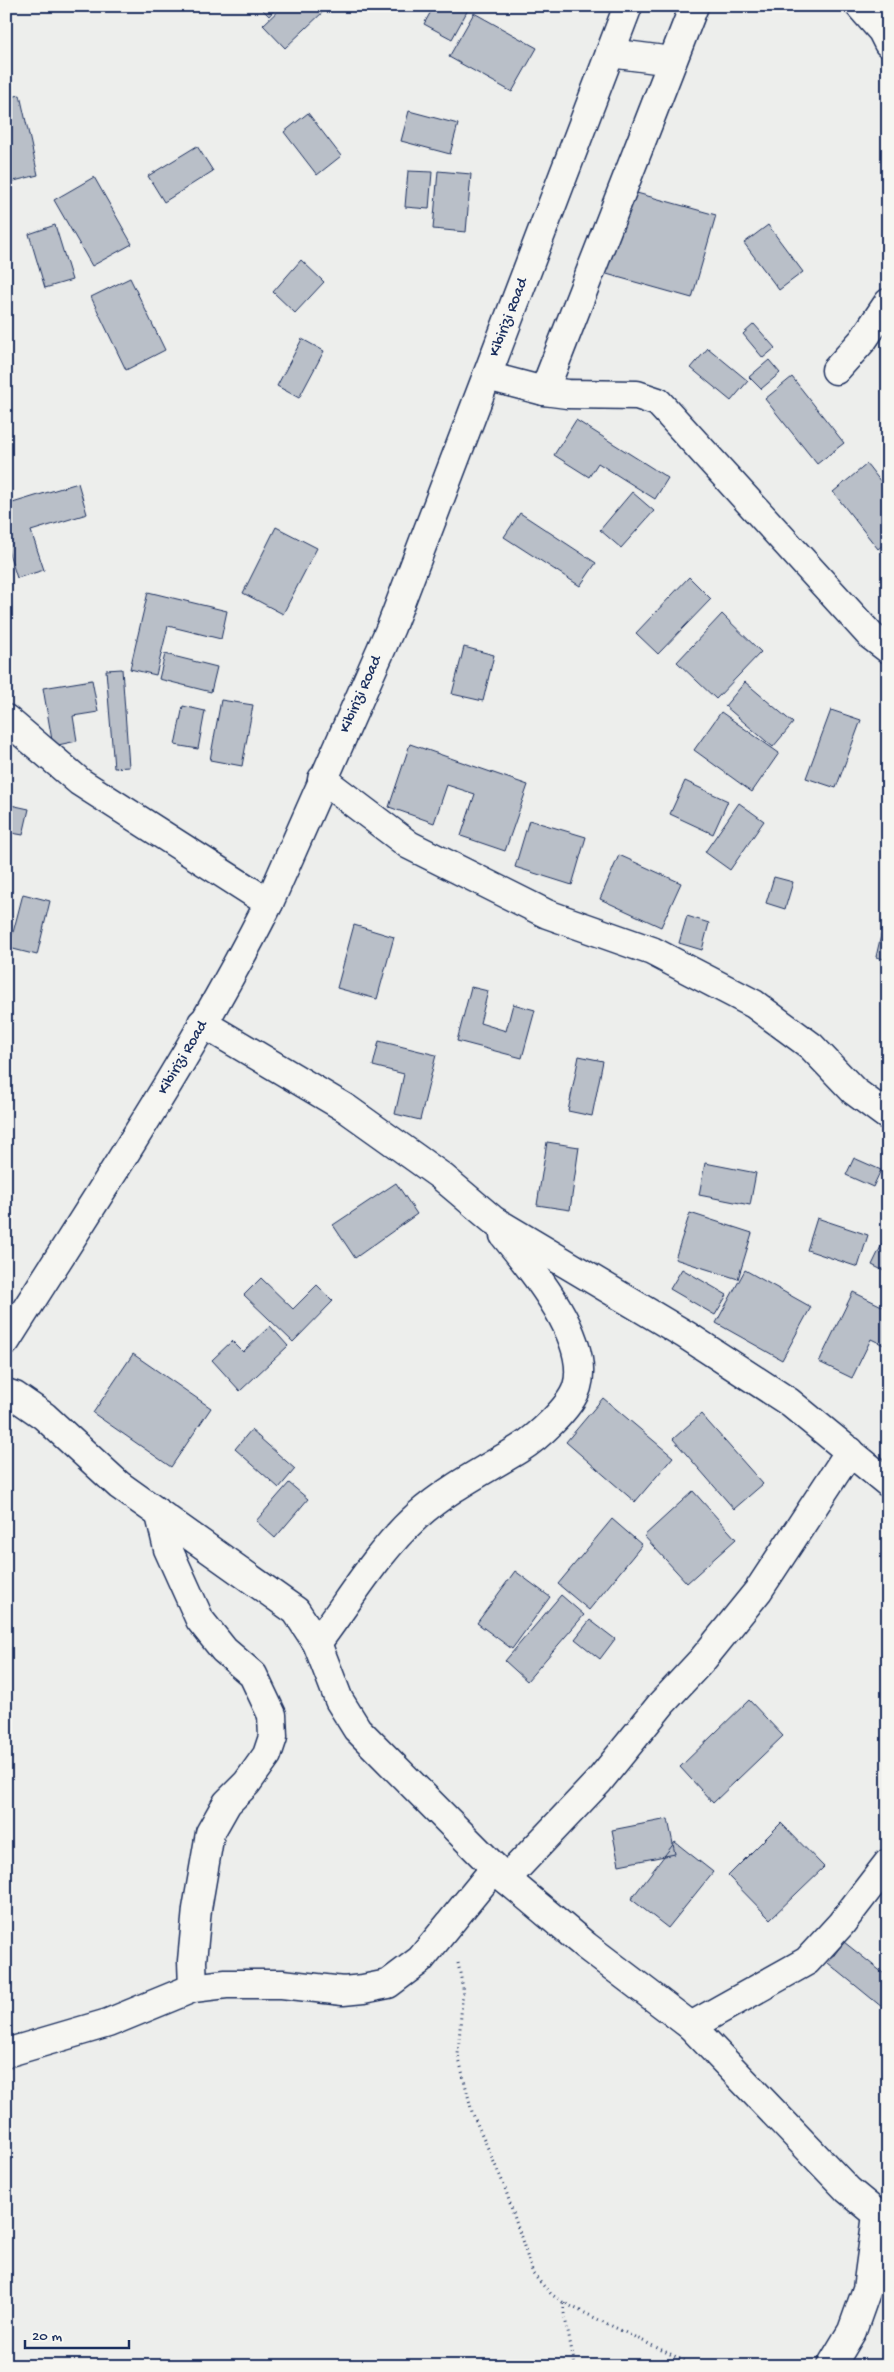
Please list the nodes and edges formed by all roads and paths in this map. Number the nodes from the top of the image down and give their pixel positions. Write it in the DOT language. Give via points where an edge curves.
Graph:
graph roads {
  1 [pos="628,6"];
  2 [pos="694,6"];
  3 [pos="860,6"];
  4 [pos="888,43"];
  5 [pos="610,53"];
  6 [pos="672,61"];
  7 [pos="888,303"];
  8 [pos="836,370"];
  9 [pos="487,376"];
  10 [pos="544,391"];
  11 [pos="888,649"];
  12 [pos="6,719"];
  13 [pos="322,779"];
  14 [pos="269,903"];
  15 [pos="202,1023"];
  16 [pos="888,1116"];
  17 [pos="493,1220"];
  18 [pos="6,1340"];
  19 [pos="6,1393"];
  20 [pos="850,1451"];
  21 [pos="888,1483"];
  22 [pos="160,1515"];
  23 [pos="316,1643"];
  24 [pos="888,1863"];
  25 [pos="500,1874"];
  26 [pos="450,1923"];
  27 [pos="193,1988"];
  28 [pos="691,2026"];
  29 [pos="6,2053"];
  30 [pos="882,2219"];
  31 [pos="564,2303"];
  32 [pos="575,2366"];
  33 [pos="695,2366"];
  34 [pos="831,2366"];
  1 -- 5 [label="street, Kibirizi Road"];
  2 -- 6 [label="street"];
  3 -- 4 [label="street"];
  5 -- 6 [label="street"];
  5 -- 9 [label="street, Kibirizi Road"];
  6 -- 10 [label="street"];
  7 -- 8 [label="street" via="864,340"];
  9 -- 10 [label="street"];
  9 -- 13 [label="street, Kibirizi Road" via="391,628"];
  10 -- 11 [label="street" via="637,395 658,402 871,636"];
  12 -- 14 [label="street" via="80,782"];
  13 -- 14 [label="street, Kibirizi Road"];
  13 -- 16 [label="street" via="409,845 547,914 652,950 754,1004 811,1046 854,1091"];
  14 -- 15 [label="street, Kibirizi Road"];
  15 -- 17 [label="street" via="347,1109 441,1176"];
  15 -- 18 [label="street, Kibirizi Road" via="156,1103"];
  17 -- 20 [label="street" via="789,1402"];
  17 -- 23 [label="street" via="543,1282 569,1331 579,1356 577,1388 559,1414 521,1448 418,1515 388,1547"];
  19 -- 22 [label="street" via="44,1416 119,1485"];
  20 -- 21 [label="street"];
  20 -- 25 [label="street" via="758,1591 599,1781"];
  22 -- 23 [label="street" via="296,1611"];
  22 -- 27 [label="street" via="168,1549 200,1620 224,1650 253,1674 272,1715 272,1737 267,1756 227,1803 210,1833 197,1909"];
  23 -- 25 [label="street" via="339,1700 358,1729"];
  24 -- 28 [label="street" via="841,1924 807,1961"];
  25 -- 26 [label="street"];
  25 -- 28 [label="street" via="586,1946"];
  26 -- 27 [label="street" via="420,1960 388,1984 343,1991 282,1984 226,1984"];
  26 -- 31 [label="path" via="463,1988 458,2054 472,2112 504,2185 533,2274"];
  27 -- 29 [label="street" via="108,2023"];
  28 -- 30 [label="street" via="848,2190"];
  30 -- 34 [label="street" via="867,2289 852,2331"];
  31 -- 32 [label="path"];
  31 -- 33 [label="path"];
}
